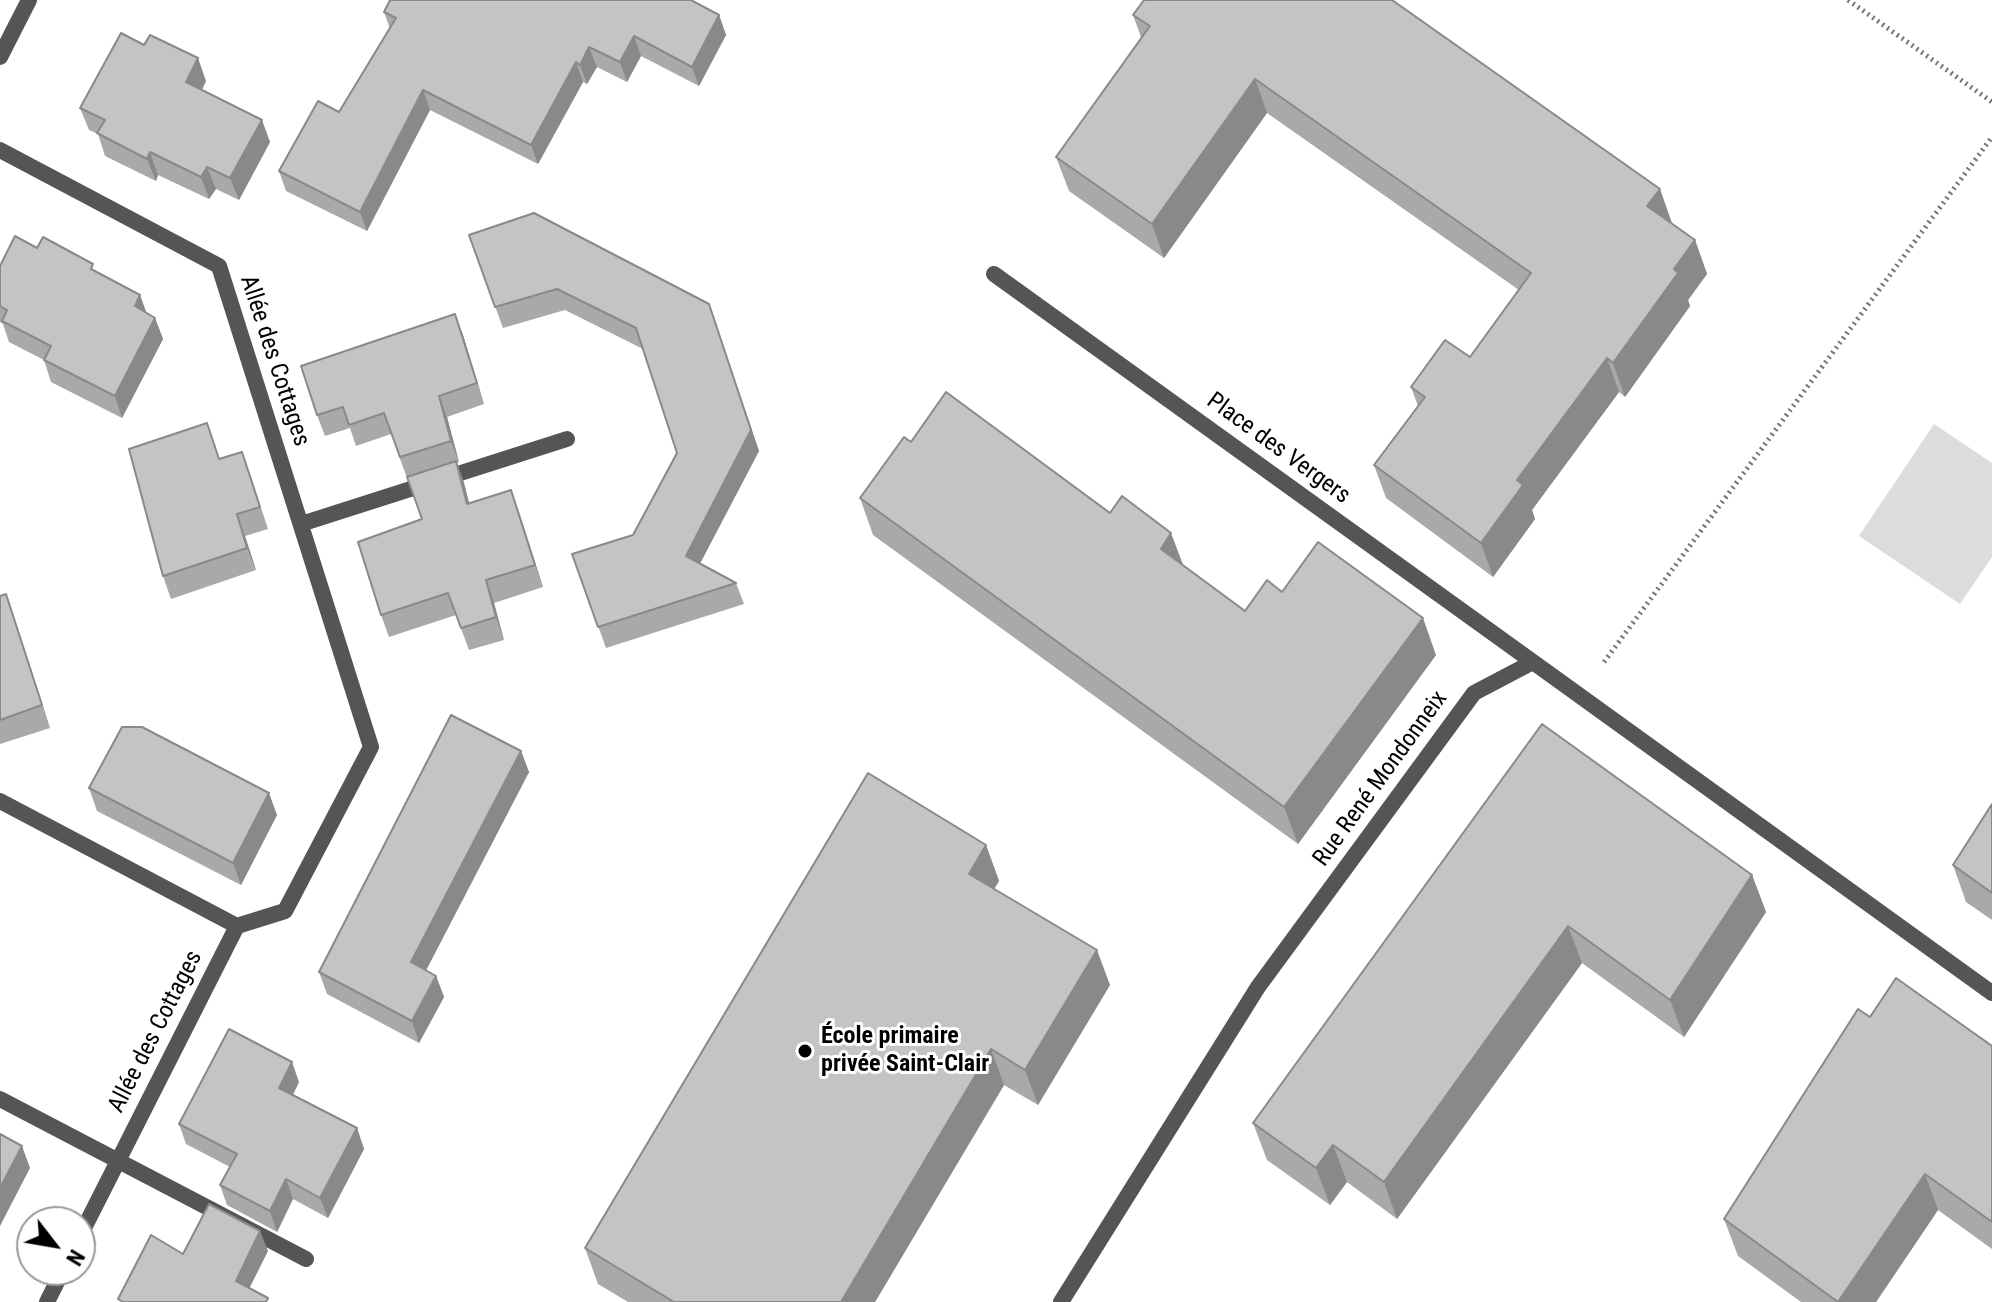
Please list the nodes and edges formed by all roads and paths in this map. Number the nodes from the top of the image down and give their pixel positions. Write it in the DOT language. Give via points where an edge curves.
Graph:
graph roads {
  1 [pos="29,0"];
  2 [pos="1848,0"];
  3 [pos="0,57"];
  4 [pos="1992,102"];
  5 [pos="1992,137"];
  6 [pos="0,150"];
  7 [pos="994,274"];
  8 [pos="567,439"];
  9 [pos="301,524"];
  10 [pos="1533,662"];
  11 [pos="1579,695"];
  12 [pos="0,801"];
  13 [pos="237,926"];
  14 [pos="1992,993"];
  15 [pos="0,1099"];
  16 [pos="118,1160"];
  17 [pos="95,1206"];
  18 [pos="306,1259"];
  19 [pos="1061,1302"];
  1 -- 3 [label="street"];
  2 -- 4 [label="path"];
  5 -- 11 [label="path"];
  6 -- 9 [label="street, Allée des Cottages" via="219,266"];
  7 -- 10 [label="street, Place des Vergers"];
  8 -- 9 [label="street"];
  9 -- 13 [label="street, Allée des Cottages" via="371,747 285,911"];
  10 -- 11 [label="street"];
  10 -- 19 [label="street, Rue René Mondonneix" via="1474,693 1258,987"];
  11 -- 14 [label="street"];
  12 -- 13 [label="street"];
  13 -- 16 [label="street, Allée des Cottages"];
  15 -- 16 [label="street"];
  16 -- 17 [label="street, Allée des Cottages"];
  16 -- 18 [label="street"];
}
